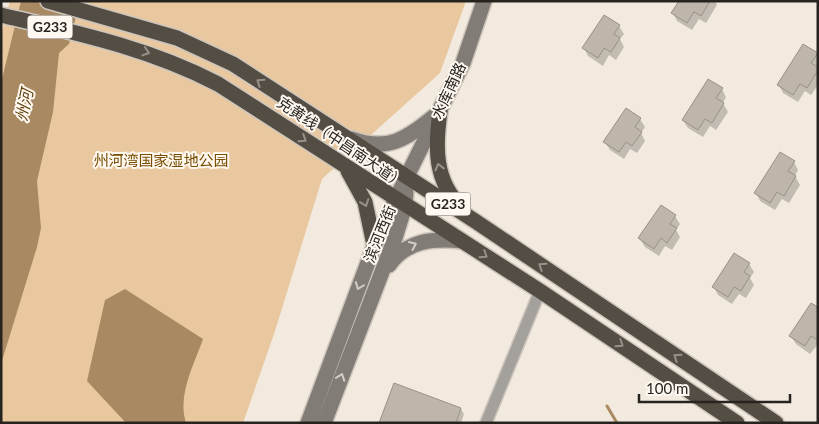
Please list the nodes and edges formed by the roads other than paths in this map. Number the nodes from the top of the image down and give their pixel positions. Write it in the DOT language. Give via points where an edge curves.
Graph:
graph roads {
  1 [pos="48,1"];
  2 [pos="484,1"];
  3 [pos="1,15"];
  4 [pos="440,112"];
  5 [pos="334,131"];
  6 [pos="344,166"];
  7 [pos="406,178"];
  8 [pos="400,203"];
  9 [pos="476,221"];
  10 [pos="462,241"];
  11 [pos="374,245"];
  12 [pos="379,278"];
  13 [pos="540,292"];
  14 [pos="308,423"];
  15 [pos="324,423"];
  16 [pos="486,423"];
  17 [pos="737,423"];
  18 [pos="776,423"];
  5 -- 1 [label="highway, 克黄线（中昌南大道） / G233, one-way" via="224,59 177,38"];
  2 -- 4 [label="main road, 水库南路" via="463,63"];
  3 -- 6 [label="highway, 克黄线（中昌南大道） / G233, one-way" via="99,39 185,67 246,101"];
  4 -- 5 [label="main road" via="411,134 388,144 366,144"];
  4 -- 7 [label="main road, 水库南路"];
  9 -- 4 [label="highway, one-way" via="450,194 439,168 436,145"];
  5 -- 7 [label="highway, 克黄线（中昌南大道） / G233"];
  6 -- 8 [label="highway, 克黄线（中昌南大道） / G233"];
  6 -- 11 [label="highway, one-way" via="365,202"];
  7 -- 8 [label="main road, 滨河西街"];
  7 -- 9 [label="highway, 克黄线（中昌南大道） / G233"];
  8 -- 10 [label="highway, 克黄线（中昌南大道） / G233"];
  8 -- 11 [label="main road, 滨河西街"];
  8 -- 12 [label="main road, 滨河西街"];
  18 -- 9 [label="highway, 克黄线（中昌南大道） / G233, one-way"];
  12 -- 10 [label="main road, one-way" via="411,245 434,240"];
  10 -- 13 [label="highway, 克黄线（中昌南大道） / G233, one-way"];
  11 -- 14 [label="main road, 滨河西街, one-way"];
  15 -- 12 [label="main road, 滨河西街, one-way"];
  13 -- 16 [label="street"];
  13 -- 17 [label="highway, 克黄线（中昌南大道） / G233, one-way"];
}
